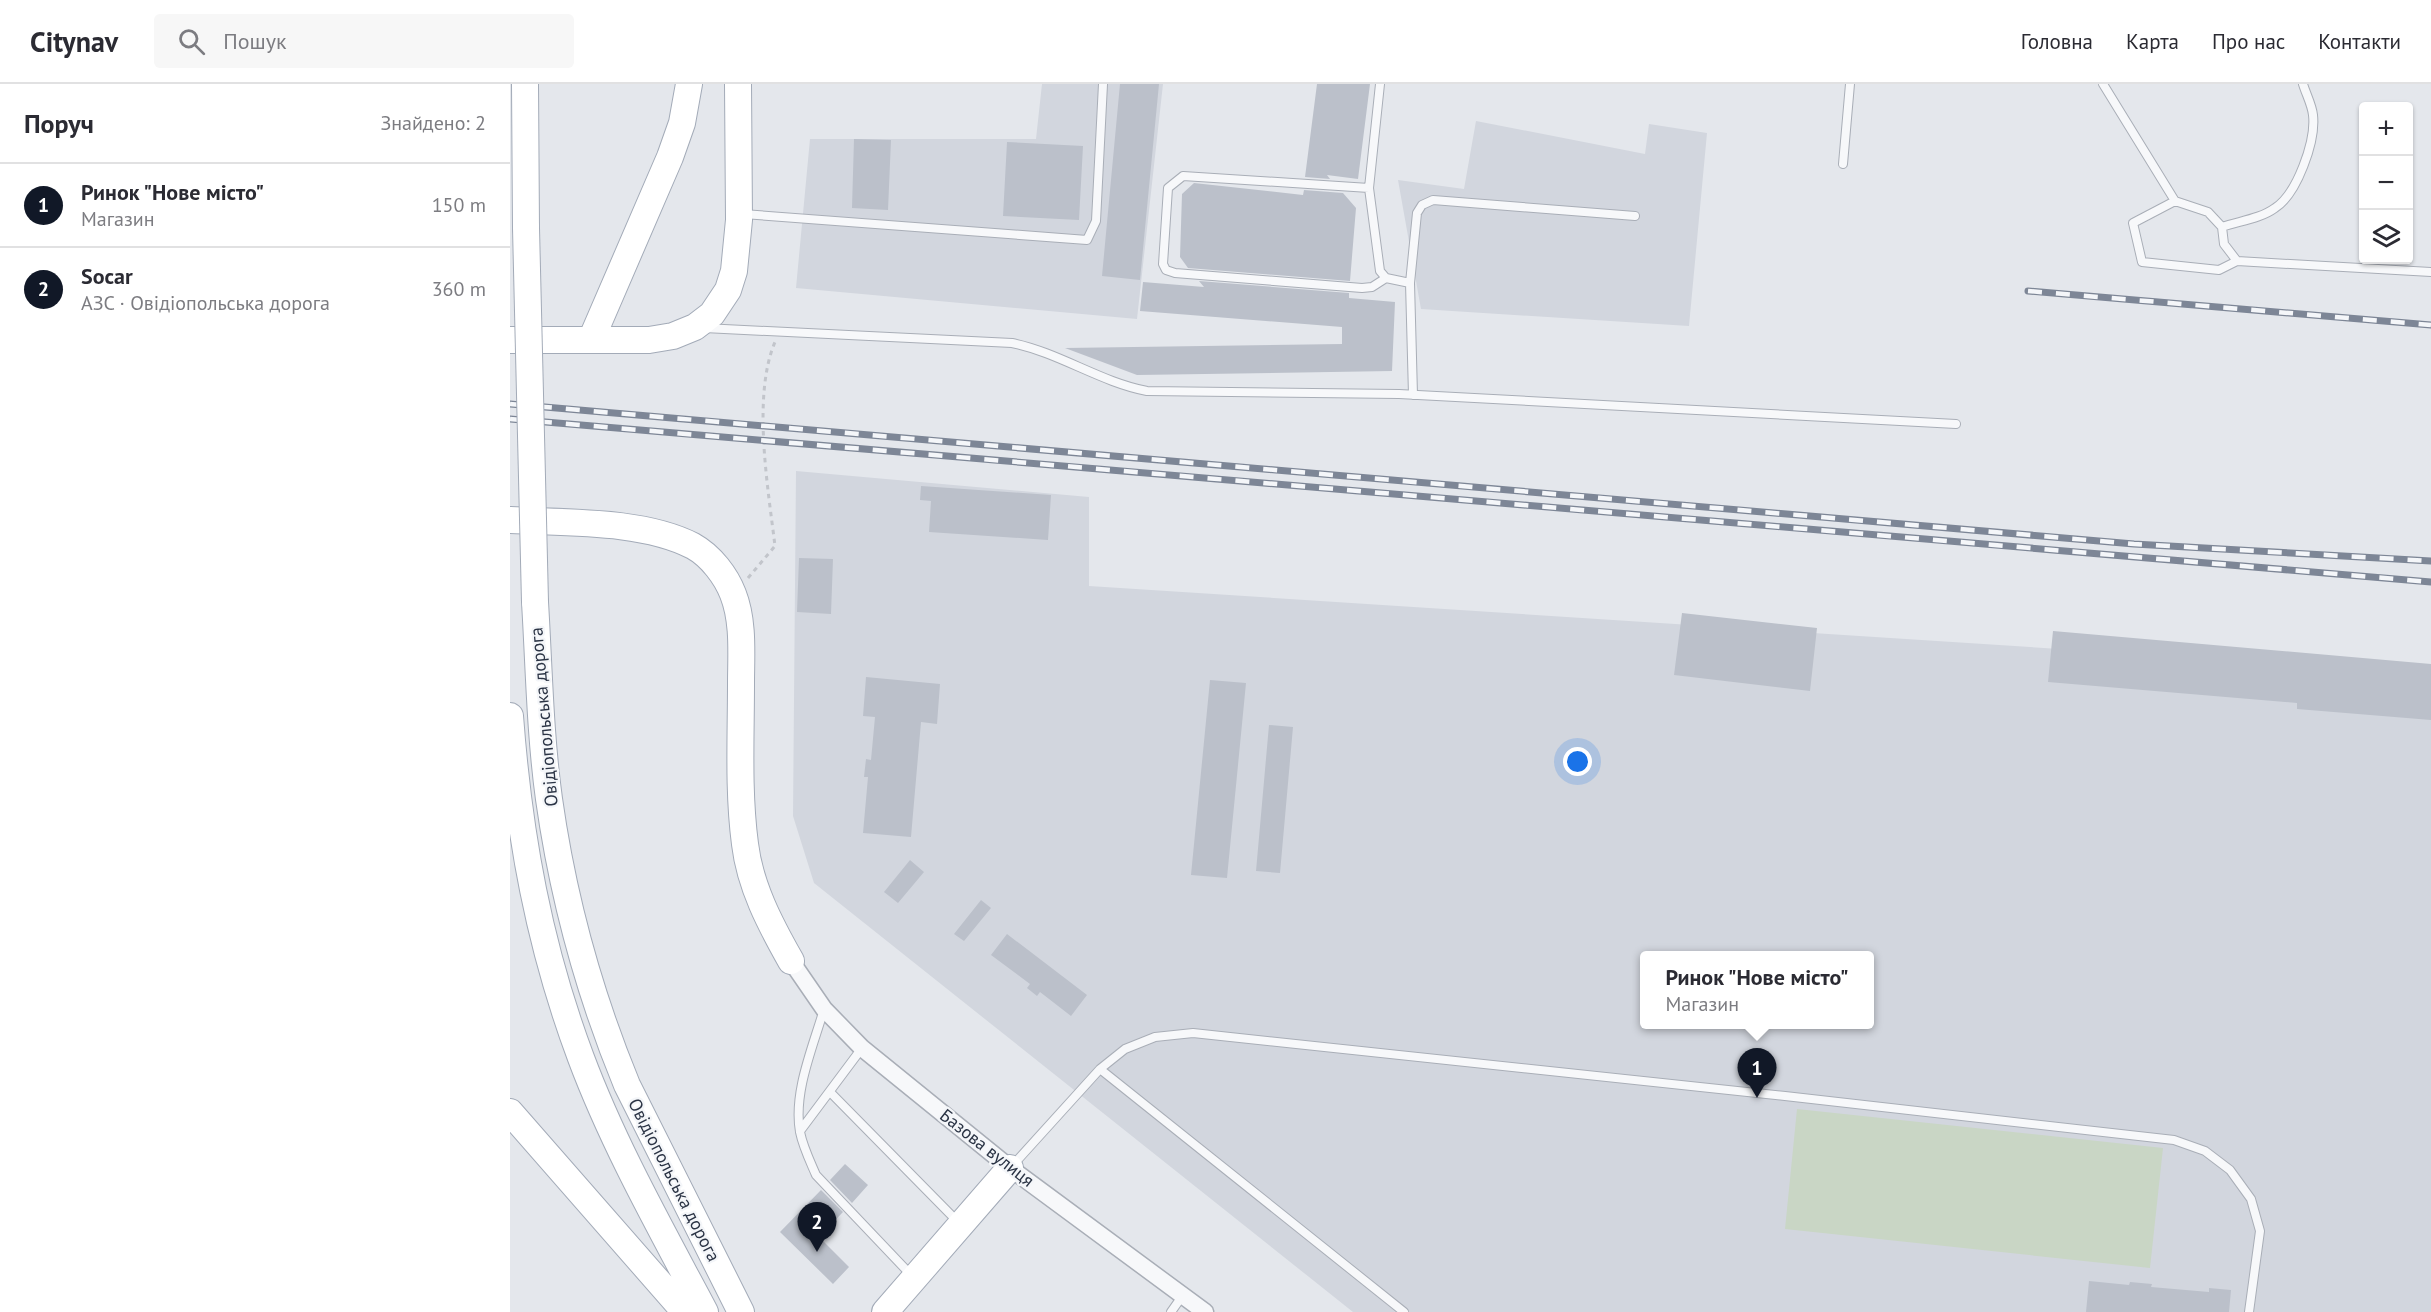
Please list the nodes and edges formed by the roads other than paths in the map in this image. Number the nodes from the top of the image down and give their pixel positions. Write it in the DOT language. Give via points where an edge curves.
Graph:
graph roads {
  1 [pos="525,84"];
  2 [pos="689,84"];
  3 [pos="738,84"];
  4 [pos="1103,84"];
  5 [pos="1380,84"];
  6 [pos="1850,84"];
  7 [pos="2103,84"];
  8 [pos="2303,84"];
  9 [pos="1843,164"];
  10 [pos="1369,188"];
  11 [pos="2175,201"];
  12 [pos="739,214"];
  13 [pos="1635,216"];
  14 [pos="2222,227"];
  15 [pos="2237,261"];
  16 [pos="2431,272"];
  17 [pos="1386,278"];
  18 [pos="1410,283"];
  19 [pos="695,327"];
  20 [pos="510,340"];
  21 [pos="591,340"];
  22 [pos="1413,395"];
  23 [pos="1956,424"];
  24 [pos="510,511"];
  25 [pos="510,520"];
  26 [pos="582,524"];
  27 [pos="510,717"];
  28 [pos="512,786"];
  29 [pos="791,961"];
  30 [pos="824,1009"];
  31 [pos="862,1048"];
  32 [pos="1100,1069"];
  33 [pos="830,1092"];
  34 [pos="510,1112"];
  35 [pos="800,1131"];
  36 [pos="1010,1168"];
  37 [pos="961,1226"];
  38 [pos="914,1279"];
  39 [pos="1183,1295"];
  40 [pos="742,1309"];
  41 [pos="685,1312"];
  42 [pos="705,1312"];
  43 [pos="885,1312"];
  44 [pos="1171,1312"];
  45 [pos="1205,1312"];
  46 [pos="1404,1312"];
  47 [pos="2249,1312"];
  1 -- 40 [label="main road, Овідіопольська дорога, bridge" via="535,602 549,796 562,878 604,1026 627,1085"];
  2 -- 21 [label="main road" via="682,123 670,157"];
  3 -- 12 [label="main road"];
  4 -- 12 [label="lane" via="1096,221 1087,240"];
  5 -- 10 [label="lane"];
  6 -- 9 [label="lane"];
  7 -- 11 [label="lane"];
  8 -- 14 [label="lane" via="2313,116 2298,182 2276,208"];
  10 -- 17 [label="lane" via="1380,271"];
  10 -- 17 [label="lane" via="1184,176 1168,188 1163,264 1175,273 1362,288"];
  11 -- 14 [label="lane" via="2208,212"];
  11 -- 15 [label="lane" via="2133,223 2142,262 2219,270"];
  12 -- 19 [label="main road" via="734,271 728,290 712,314"];
  13 -- 18 [label="lane" via="1433,200 1422,205 1417,213"];
  14 -- 15 [label="lane" via="2224,244"];
  15 -- 16 [label="lane"];
  17 -- 18 [label="lane"];
  18 -- 22 [label="lane"];
  19 -- 21 [label="main road" via="649,340"];
  19 -- 22 [label="lane" via="1012,343 1035,348 1124,387 1147,390"];
  20 -- 21 [label="main road"];
  22 -- 23 [label="lane"];
  24 -- 26 [label="main road"];
  25 -- 26 [label="main road"];
  26 -- 29 [label="main road" via="672,536 696,548 718,568 734,595 741,630 745,845 768,920"];
  27 -- 28 [label="main road, Овідіопольська дорога"];
  28 -- 42 [label="main road, Овідіопольська дорога" via="540,929 581,1058 619,1146"];
  29 -- 30 [label="street, Базова вулиця"];
  30 -- 31 [label="street, Базова вулиця"];
  30 -- 35 [label="lane" via="807,1065 800,1101"];
  31 -- 33 [label="lane"];
  31 -- 36 [label="street, Базова вулиця"];
  32 -- 36 [label="lane"];
  32 -- 46 [label="lane"];
  32 -- 47 [label="lane" via="1125,1049 1155,1037 1202,1034 2174,1140 2205,1151 2230,1170 2251,1199 2260,1231"];
  33 -- 35 [label="lane"];
  33 -- 37 [label="lane"];
  34 -- 41 [label="main road"];
  35 -- 38 [label="lane" via="816,1175"];
  36 -- 37 [label="main road"];
  36 -- 39 [label="street, Базова вулиця"];
  37 -- 38 [label="main road"];
  38 -- 43 [label="main road"];
  39 -- 44 [label="lane"];
  39 -- 45 [label="street, Базова вулиця"];
}
